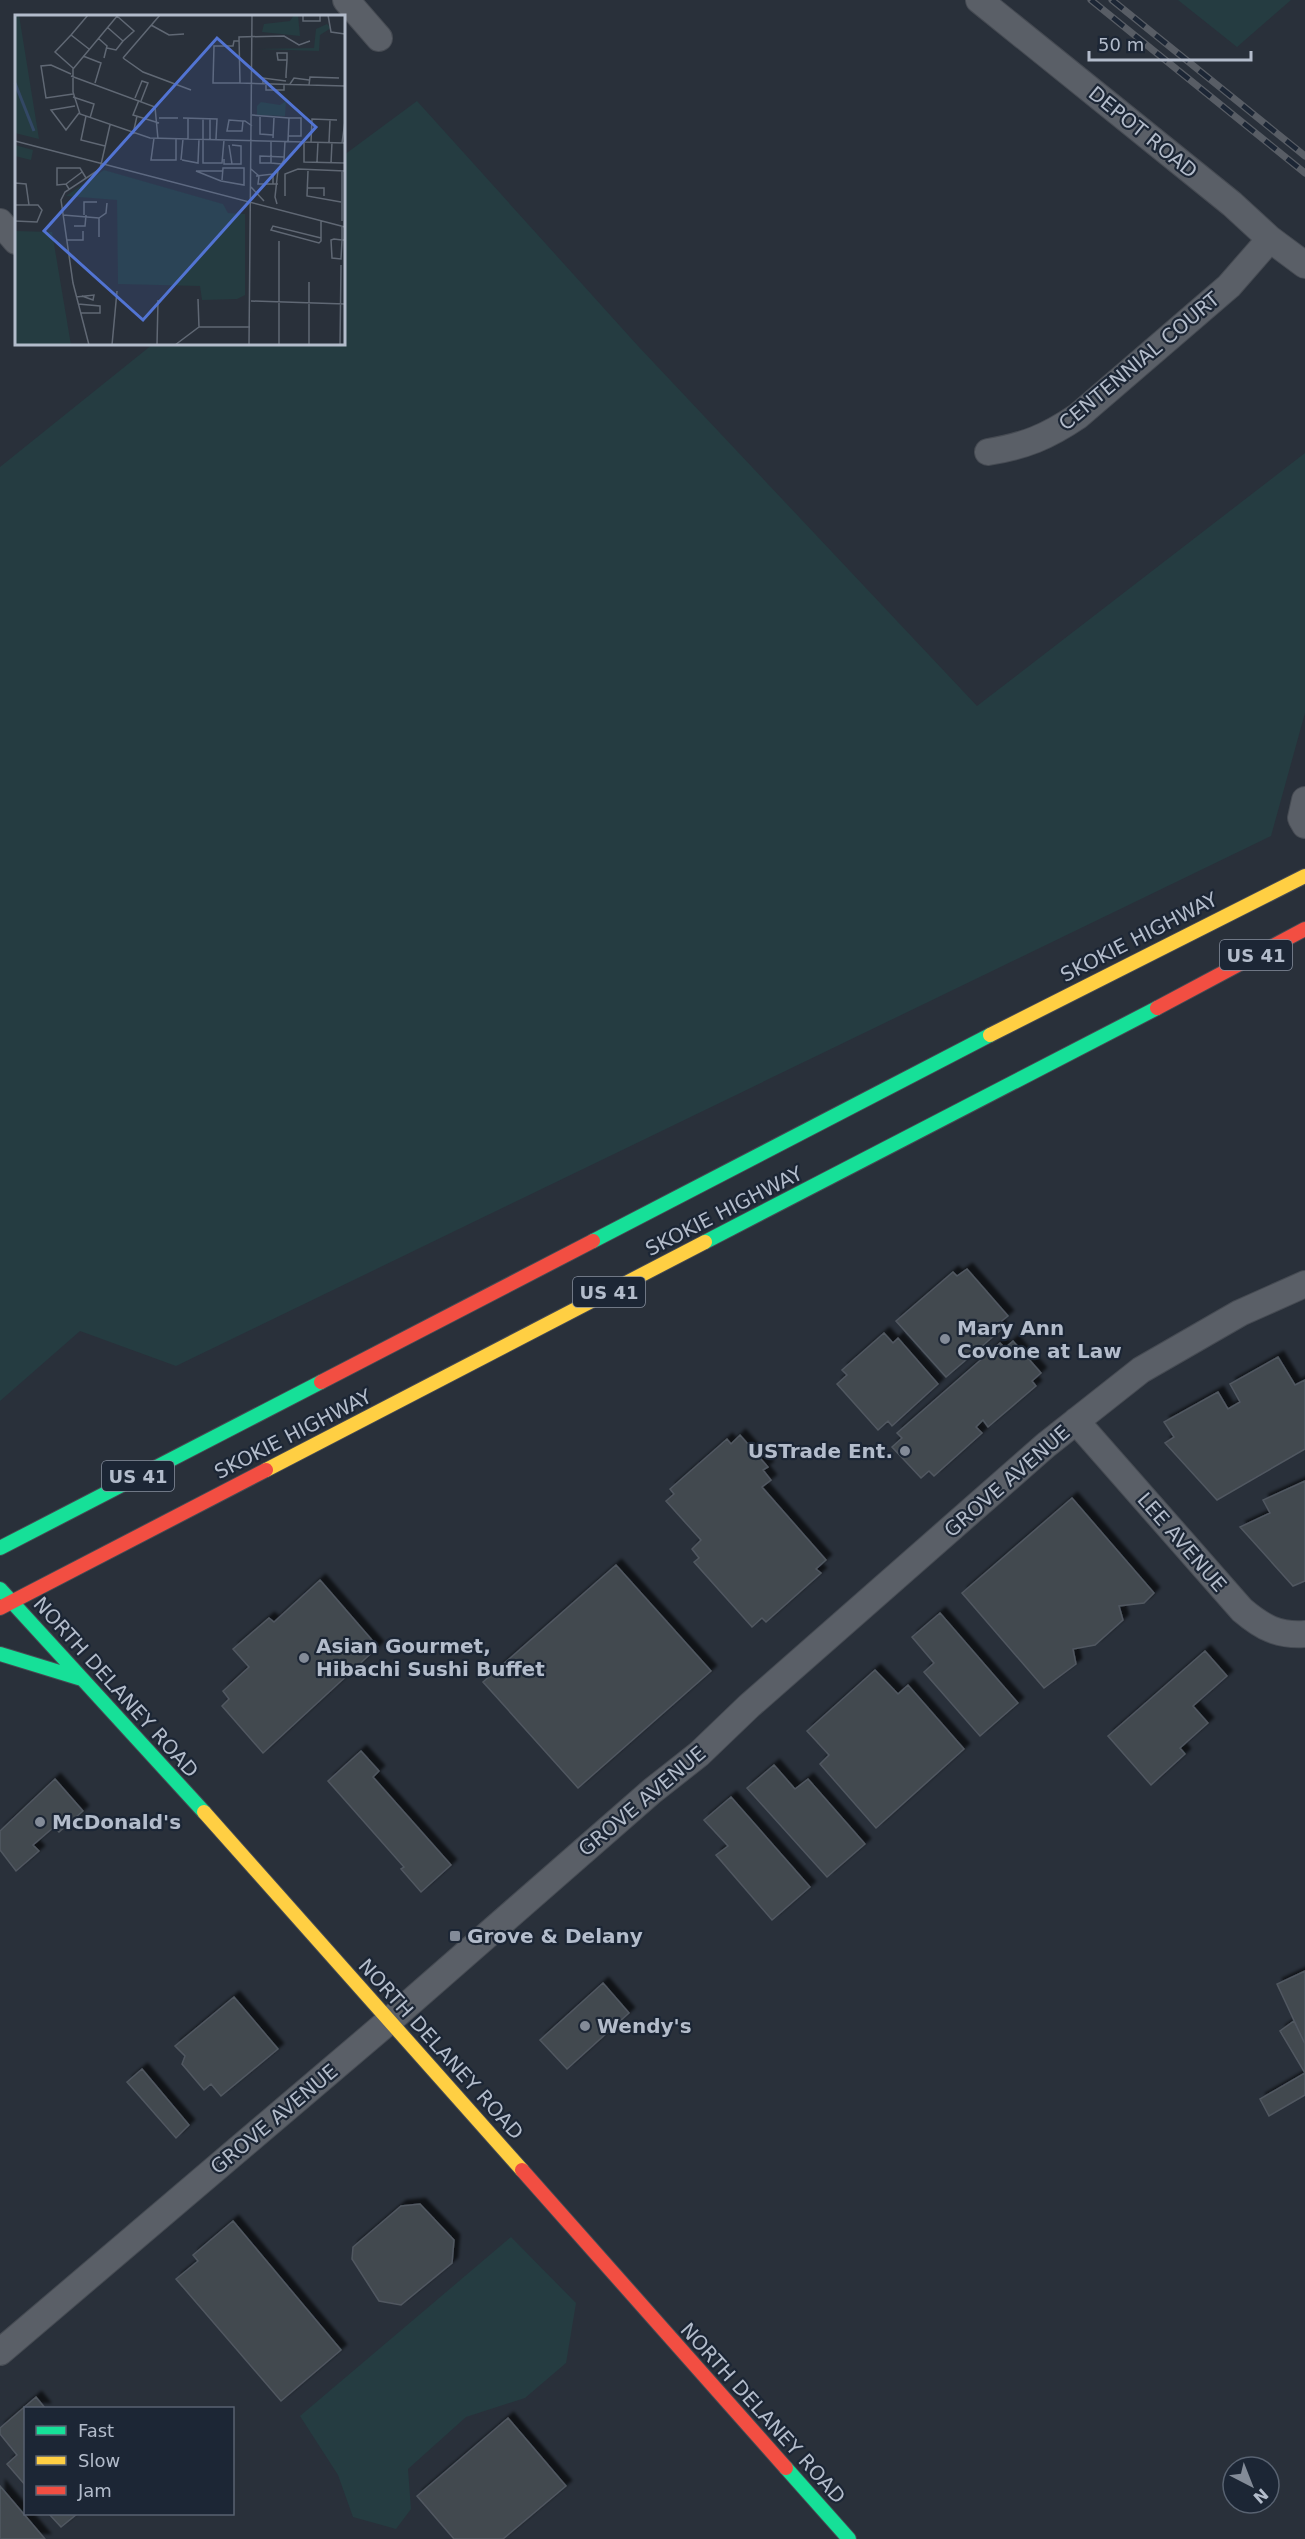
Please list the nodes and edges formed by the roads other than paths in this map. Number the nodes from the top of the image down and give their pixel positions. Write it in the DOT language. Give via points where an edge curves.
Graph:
graph roads {
  1 [pos="346,0"];
  2 [pos="979,0"];
  3 [pos="379,38"];
  4 [pos="0,222"];
  5 [pos="1270,238"];
  6 [pos="15,240"];
  7 [pos="1305,266"];
  8 [pos="988,452"];
  9 [pos="1305,800"];
  10 [pos="1305,825"];
  11 [pos="1305,876"];
  12 [pos="1305,929"];
  13 [pos="1305,1284"];
  14 [pos="1076,1421"];
  15 [pos="0,1548"];
  16 [pos="0,1589"];
  17 [pos="6,1605"];
  18 [pos="1305,1634"];
  19 [pos="0,1654"];
  20 [pos="82,1679"];
  21 [pos="389,2021"];
  22 [pos="0,2352"];
  23 [pos="849,2539"];
  1 -- 3 [label="street"];
  2 -- 5 [label="street, DEPOT ROAD"];
  4 -- 6 [label="street"];
  5 -- 7 [label="street, DEPOT ROAD"];
  5 -- 8 [label="street, CENTENNIAL COURT" via="1229,286 1078,416 1030,443"];
  9 -- 10 [label="street" via="1301,818"];
  11 -- 15 [label="main road, SKOKIE HIGHWAY / US 41"];
  12 -- 17 [label="main road, SKOKIE HIGHWAY / US 41"];
  13 -- 14 [label="street, GROVE AVENUE" via="1240,1313 1141,1370"];
  14 -- 18 [label="street, LEE AVENUE" via="1242,1610 1274,1632"];
  14 -- 21 [label="street, GROVE AVENUE"];
  16 -- 17 [label="main road, NORTH DELANEY ROAD"];
  17 -- 20 [label="main road, NORTH DELANEY ROAD"];
  19 -- 20 [label="main road"];
  20 -- 21 [label="main road, NORTH DELANEY ROAD"];
  21 -- 22 [label="street, GROVE AVENUE"];
  21 -- 23 [label="main road, NORTH DELANEY ROAD"];
}
